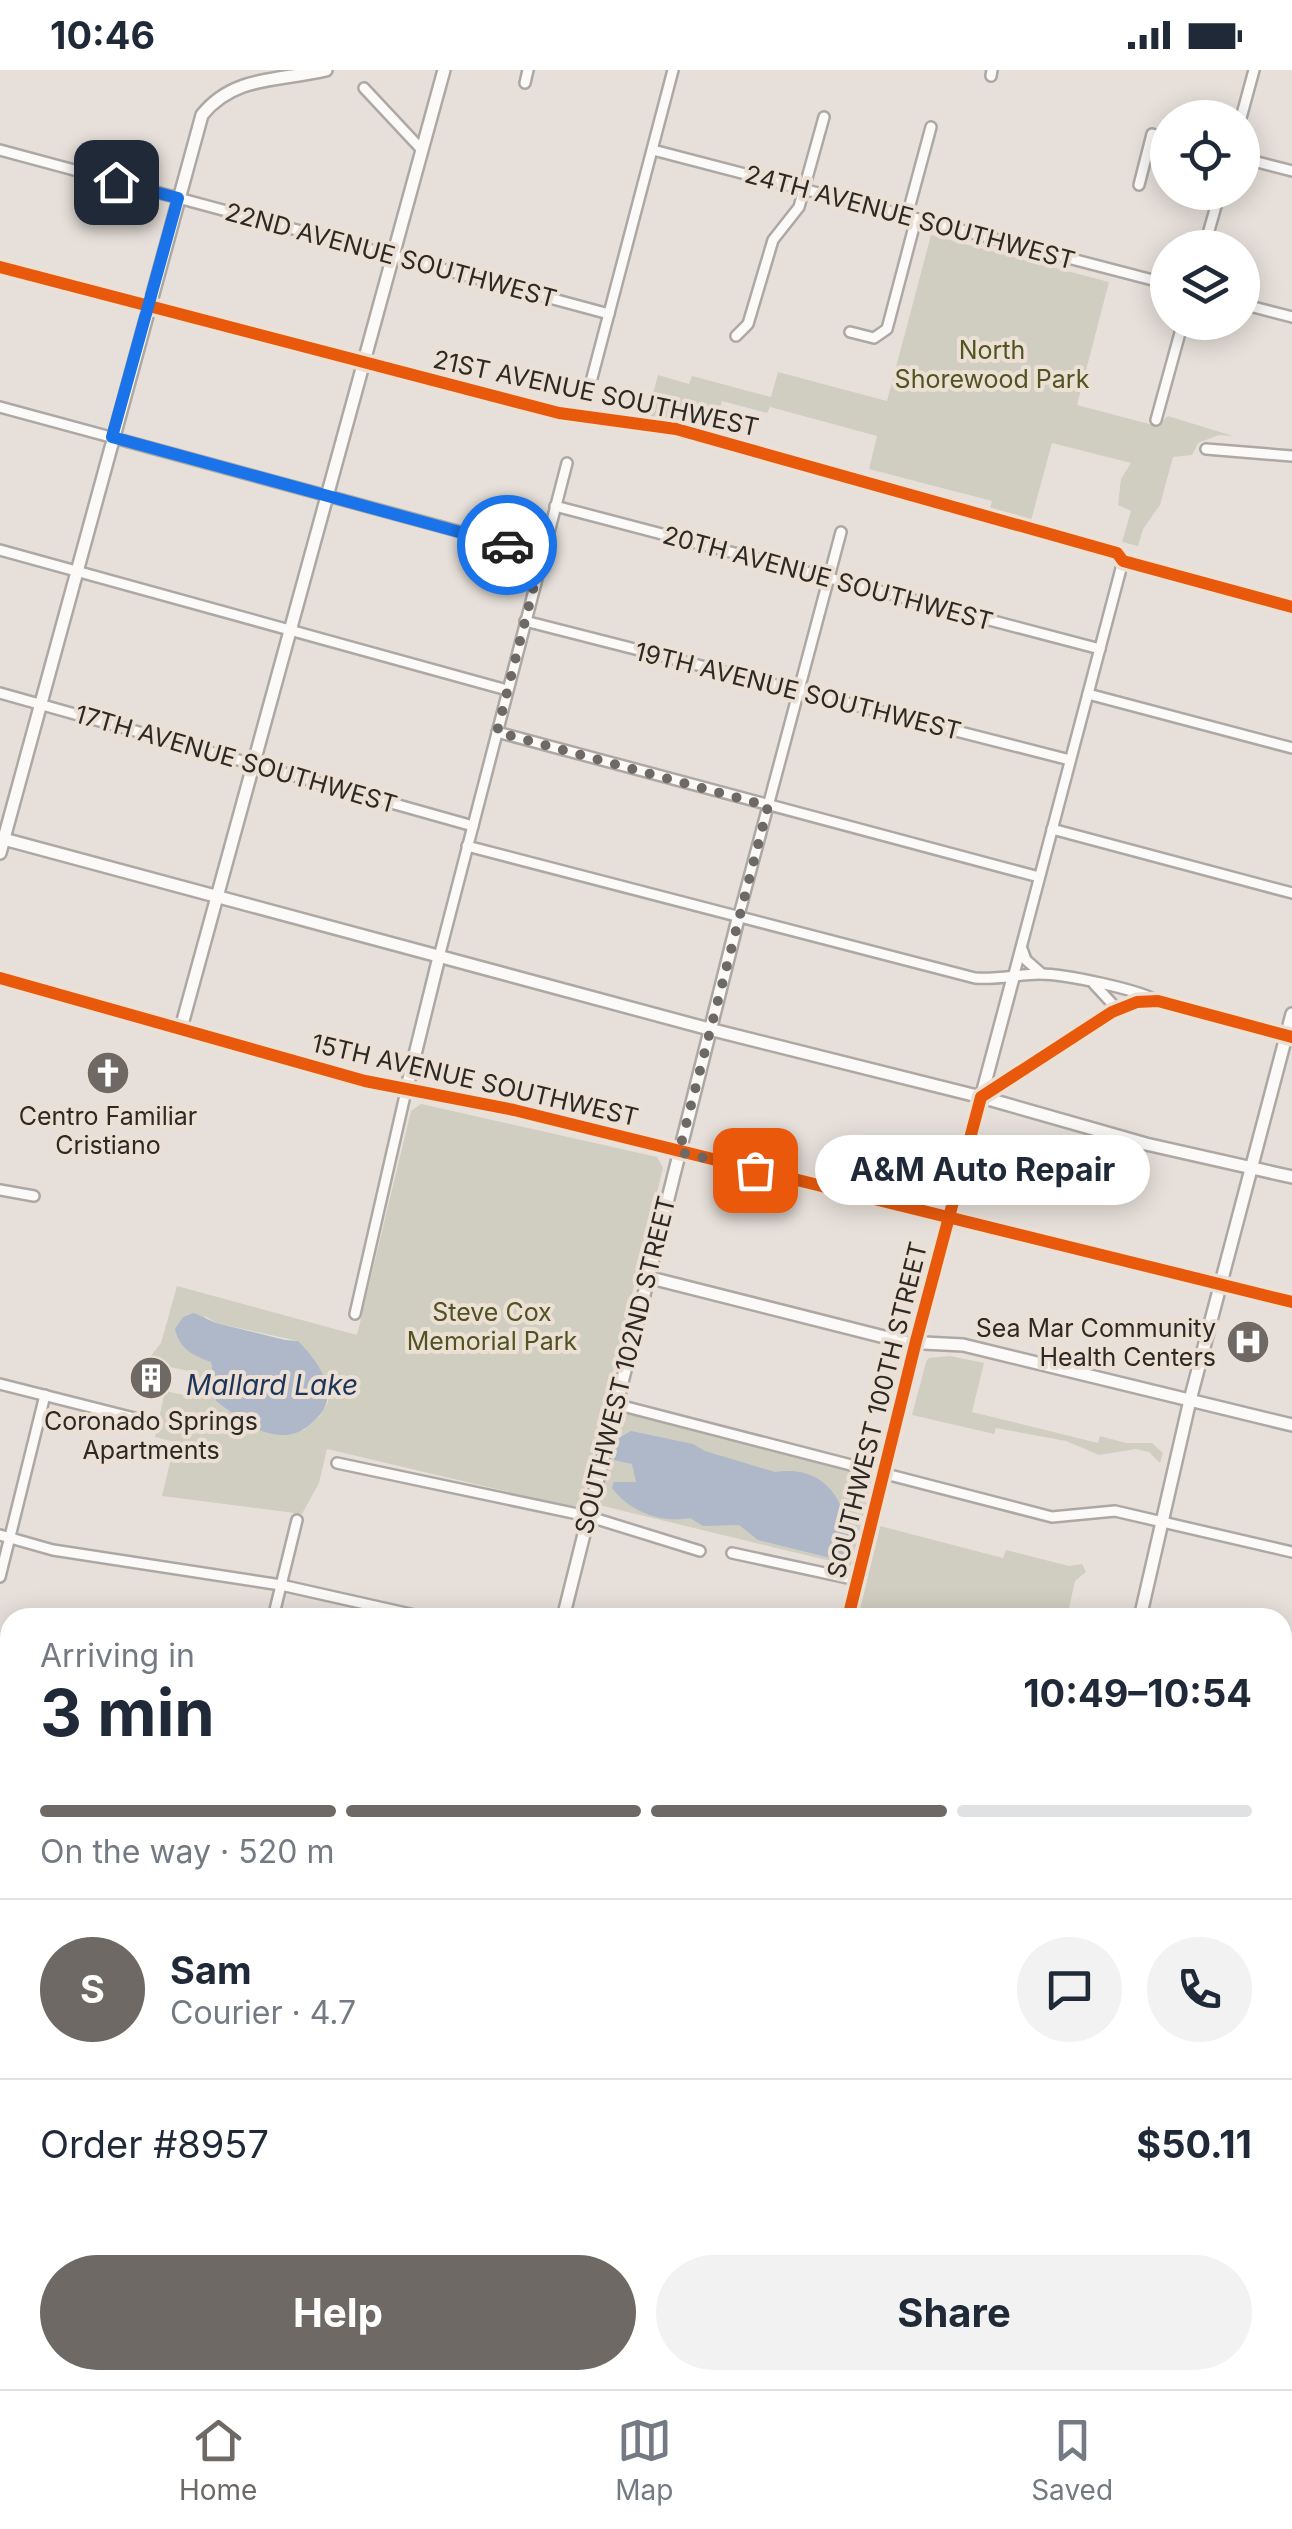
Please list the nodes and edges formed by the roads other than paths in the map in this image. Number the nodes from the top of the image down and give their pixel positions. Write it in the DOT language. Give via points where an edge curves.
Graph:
graph roads {
  1 [pos="326,70"];
  2 [pos="444,70"];
  3 [pos="528,70"];
  4 [pos="673,70"];
  5 [pos="1254,70"];
  6 [pos="524,83"];
  7 [pos="364,88"];
  8 [pos="1245,100"];
  9 [pos="824,116"];
  10 [pos="932,127"];
  11 [pos="1150,142"];
  12 [pos="0,150"];
  13 [pos="422,150"];
  14 [pos="653,150"];
  15 [pos="1260,162"];
  16 [pos="1292,170"];
  17 [pos="1139,185"];
  18 [pos="804,189"];
  19 [pos="178,198"];
  20 [pos="911,217"];
  21 [pos="394,255"];
  22 [pos="0,266"];
  23 [pos="1150,279"];
  24 [pos="148,306"];
  25 [pos="1260,309"];
  26 [pos="609,314"];
  27 [pos="1292,317"];
  28 [pos="850,332"];
  29 [pos="736,336"];
  30 [pos="1178,340"];
  31 [pos="364,363"];
  32 [pos="592,378"];
  33 [pos="0,407"];
  34 [pos="1156,420"];
  35 [pos="112,437"];
  36 [pos="1206,449"];
  37 [pos="1292,456"];
  38 [pos="567,463"];
  39 [pos="327,497"];
  40 [pos="555,506"];
  41 [pos="842,532"];
  42 [pos="0,550"];
  43 [pos="542,554"];
  44 [pos="1123,561"];
  45 [pos="76,570"];
  46 [pos="830,578"];
  47 [pos="1292,606"];
  48 [pos="525,621"];
  49 [pos="290,630"];
  50 [pos="1100,649"];
  51 [pos="508,690"];
  52 [pos="799,692"];
  53 [pos="0,693"];
  54 [pos="1088,694"];
  55 [pos="40,704"];
  56 [pos="497,732"];
  57 [pos="1292,748"];
  58 [pos="1070,760"];
  59 [pos="254,765"];
  60 [pos="768,806"];
  61 [pos="472,826"];
  62 [pos="1052,829"];
  63 [pos="2,838"];
  64 [pos="467,846"];
  65 [pos="0,853"];
  66 [pos="1039,877"];
  67 [pos="1292,893"];
  68 [pos="217,897"];
  69 [pos="739,915"];
  70 [pos="1021,946"];
  71 [pos="439,957"];
  72 [pos="1042,974"];
  73 [pos="0,978"];
  74 [pos="1013,978"];
  75 [pos="1094,984"];
  76 [pos="1158,1000"];
  77 [pos="1118,1010"];
  78 [pos="1292,1014"];
  79 [pos="182,1028"];
  80 [pos="708,1029"];
  81 [pos="1289,1036"];
  82 [pos="406,1091"];
  83 [pos="981,1098"];
  84 [pos="679,1152"];
  85 [pos="1251,1169"];
  86 [pos="1292,1180"];
  87 [pos="0,1190"];
  88 [pos="34,1196"];
  89 [pos="948,1219"];
  90 [pos="647,1277"];
  91 [pos="1221,1284"];
  92 [pos="1292,1302"];
  93 [pos="355,1314"];
  94 [pos="916,1341"];
  95 [pos="0,1384"];
  96 [pos="45,1395"];
  97 [pos="1190,1400"];
  98 [pos="615,1404"];
  99 [pos="150,1422"];
  100 [pos="1292,1424"];
  101 [pos="336,1463"];
  102 [pos="883,1473"];
  103 [pos="588,1516"];
  104 [pos="297,1520"];
  105 [pos="1160,1522"];
  106 [pos="5,1536"];
  107 [pos="700,1551"];
  108 [pos="1292,1552"];
  109 [pos="732,1553"];
  110 [pos="0,1578"];
  111 [pos="857,1580"];
  112 [pos="281,1584"];
  113 [pos="275,1608"];
  114 [pos="385,1608"];
  115 [pos="565,1608"];
  116 [pos="850,1608"];
  117 [pos="1142,1608"];
  1 -- 19 [label="street" via="222,94 202,116"];
  2 -- 13 [label="street"];
  3 -- 6 [label="street"];
  4 -- 14 [label="street"];
  5 -- 8 [label="street"];
  7 -- 13 [label="street"];
  9 -- 18 [label="street"];
  10 -- 20 [label="street"];
  11 -- 17 [label="street"];
  12 -- 19 [label="street, 22ND AVENUE SOUTHWEST"];
  13 -- 21 [label="street"];
  14 -- 18 [label="street, 24TH AVENUE SOUTHWEST"];
  14 -- 26 [label="street"];
  15 -- 16 [label="street"];
  18 -- 20 [label="street, 24TH AVENUE SOUTHWEST"];
  18 -- 29 [label="street" via="796,215 773,240 748,324"];
  19 -- 21 [label="street, 22ND AVENUE SOUTHWEST"];
  19 -- 24 [label="street"];
  20 -- 23 [label="street, 24TH AVENUE SOUTHWEST"];
  20 -- 28 [label="street" via="888,329 874,338"];
  21 -- 26 [label="street, 22ND AVENUE SOUTHWEST"];
  21 -- 31 [label="street"];
  22 -- 24 [label="street, 21ST AVENUE SOUTHWEST"];
  24 -- 31 [label="street, 21ST AVENUE SOUTHWEST"];
  24 -- 35 [label="street"];
  25 -- 27 [label="street"];
  26 -- 32 [label="street"];
  30 -- 34 [label="street"];
  31 -- 39 [label="street"];
  31 -- 44 [label="street, 21ST AVENUE SOUTHWEST" via="559,413 676,428 1118,552"];
  33 -- 35 [label="street"];
  35 -- 39 [label="street"];
  35 -- 45 [label="street"];
  36 -- 37 [label="street"];
  38 -- 40 [label="street"];
  39 -- 43 [label="street"];
  39 -- 49 [label="street"];
  40 -- 43 [label="street"];
  40 -- 46 [label="street, 20TH AVENUE SOUTHWEST"];
  41 -- 46 [label="street, SOUTHWEST 102ND STREET"];
  42 -- 45 [label="street"];
  43 -- 48 [label="street"];
  44 -- 47 [label="street, 21ST AVENUE SOUTHWEST"];
  44 -- 50 [label="street, SOUTHWEST 100TH STREET"];
  45 -- 49 [label="street"];
  45 -- 55 [label="street"];
  46 -- 50 [label="street, 20TH AVENUE SOUTHWEST"];
  46 -- 52 [label="street, SOUTHWEST 102ND STREET"];
  48 -- 51 [label="street"];
  48 -- 52 [label="street, 19TH AVENUE SOUTHWEST"];
  49 -- 51 [label="street"];
  49 -- 59 [label="street"];
  50 -- 54 [label="street, SOUTHWEST 100TH STREET"];
  51 -- 56 [label="street"];
  52 -- 58 [label="street, 19TH AVENUE SOUTHWEST"];
  52 -- 60 [label="street, SOUTHWEST 102ND STREET"];
  53 -- 55 [label="street, 17TH AVENUE SOUTHWEST"];
  54 -- 57 [label="street"];
  54 -- 58 [label="street, SOUTHWEST 100TH STREET"];
  55 -- 59 [label="street, 17TH AVENUE SOUTHWEST"];
  55 -- 63 [label="street"];
  56 -- 60 [label="street"];
  56 -- 61 [label="street"];
  58 -- 62 [label="street, SOUTHWEST 100TH STREET"];
  59 -- 61 [label="street, 17TH AVENUE SOUTHWEST"];
  59 -- 68 [label="street"];
  60 -- 66 [label="street"];
  60 -- 69 [label="street, SOUTHWEST 102ND STREET"];
  61 -- 64 [label="street"];
  62 -- 66 [label="street, SOUTHWEST 100TH STREET"];
  62 -- 67 [label="street"];
  63 -- 65 [label="street"];
  63 -- 68 [label="street"];
  64 -- 69 [label="street"];
  64 -- 71 [label="street"];
  66 -- 70 [label="street, SOUTHWEST 100TH STREET"];
  68 -- 71 [label="street"];
  68 -- 79 [label="street"];
  69 -- 74 [label="street" via="976,978"];
  69 -- 80 [label="street, SOUTHWEST 102ND STREET"];
  70 -- 72 [label="street"];
  70 -- 74 [label="street, SOUTHWEST 100TH STREET"];
  71 -- 80 [label="street"];
  71 -- 82 [label="street"];
  72 -- 74 [label="street"];
  72 -- 75 [label="street"];
  73 -- 79 [label="street, 15TH AVENUE SOUTHWEST"];
  74 -- 83 [label="street, SOUTHWEST 100TH STREET"];
  75 -- 76 [label="street"];
  75 -- 77 [label="street"];
  76 -- 77 [label="street"];
  76 -- 81 [label="street"];
  77 -- 83 [label="street"];
  78 -- 81 [label="street"];
  79 -- 82 [label="street, 15TH AVENUE SOUTHWEST"];
  80 -- 83 [label="street"];
  80 -- 84 [label="street, SOUTHWEST 102ND STREET"];
  81 -- 85 [label="street"];
  82 -- 84 [label="street, 15TH AVENUE SOUTHWEST" via="514,1110"];
  82 -- 93 [label="street"];
  83 -- 85 [label="street"];
  83 -- 89 [label="street, SOUTHWEST 100TH STREET"];
  84 -- 89 [label="street, 15TH AVENUE SOUTHWEST"];
  84 -- 90 [label="street, SOUTHWEST 102ND STREET"];
  85 -- 86 [label="street"];
  85 -- 91 [label="street"];
  87 -- 88 [label="street"];
  89 -- 91 [label="street, 15TH AVENUE SOUTHWEST"];
  89 -- 94 [label="street, SOUTHWEST 100TH STREET"];
  90 -- 94 [label="street"];
  90 -- 98 [label="street, SOUTHWEST 102ND STREET"];
  91 -- 92 [label="street, 15TH AVENUE SOUTHWEST"];
  91 -- 97 [label="street"];
  94 -- 97 [label="street" via="962,1345"];
  94 -- 102 [label="street, SOUTHWEST 100TH STREET"];
  95 -- 96 [label="street"];
  96 -- 99 [label="street"];
  96 -- 106 [label="street"];
  97 -- 100 [label="street"];
  97 -- 105 [label="street"];
  98 -- 102 [label="street"];
  98 -- 103 [label="street, SOUTHWEST 102ND STREET"];
  101 -- 103 [label="street"];
  102 -- 105 [label="street" via="1052,1517 1107,1510"];
  102 -- 111 [label="street, SOUTHWEST 100TH STREET"];
  103 -- 107 [label="street"];
  103 -- 115 [label="street, SOUTHWEST 102ND STREET"];
  104 -- 112 [label="street"];
  105 -- 108 [label="street"];
  105 -- 117 [label="street"];
  106 -- 110 [label="street"];
  106 -- 112 [label="street" via="52,1550"];
  109 -- 111 [label="street"];
  111 -- 116 [label="street, SOUTHWEST 100TH STREET"];
  112 -- 113 [label="street"];
  112 -- 114 [label="street"];
}
